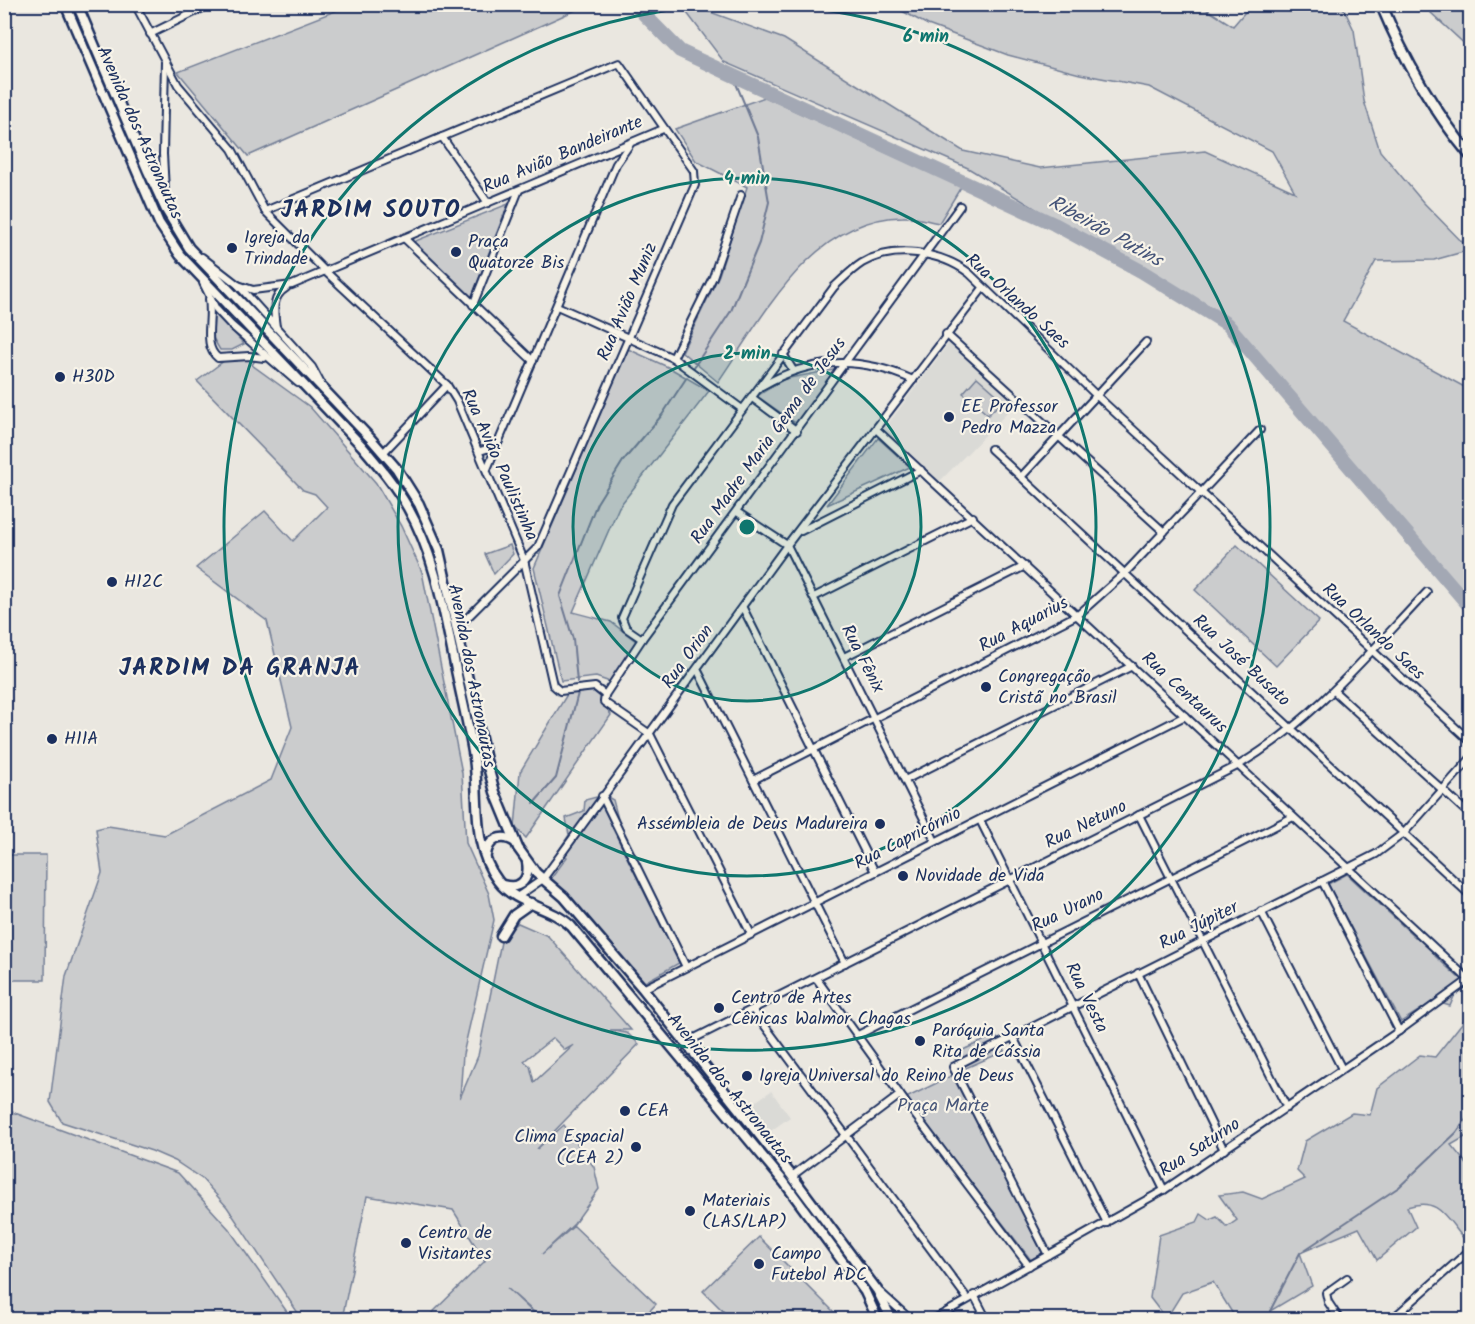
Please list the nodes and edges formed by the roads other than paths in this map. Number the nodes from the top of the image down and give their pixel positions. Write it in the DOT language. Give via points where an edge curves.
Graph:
graph roads {
  1 [pos="65,4"];
  2 [pos="76,4"];
  3 [pos="135,4"];
  4 [pos="211,4"];
  5 [pos="1381,4"];
  6 [pos="150,34"];
  7 [pos="165,62"];
  8 [pos="663,129"];
  9 [pos="442,137"];
  10 [pos="630,144"];
  11 [pos="163,154"];
  12 [pos="606,154"];
  13 [pos="1470,155"];
  14 [pos="616,164"];
  15 [pos="147,169"];
  16 [pos="519,190"];
  17 [pos="741,195"];
  18 [pos="488,203"];
  19 [pos="960,206"];
  20 [pos="166,210"];
  21 [pos="265,211"];
  22 [pos="404,238"];
  23 [pos="925,254"];
  24 [pos="325,271"];
  25 [pos="223,279"];
  26 [pos="238,285"];
  27 [pos="292,285"];
  28 [pos="983,288"];
  29 [pos="209,289"];
  30 [pos="473,305"];
  31 [pos="557,306"];
  32 [pos="277,328"];
  33 [pos="946,334"];
  34 [pos="629,337"];
  35 [pos="1146,342"];
  36 [pos="287,344"];
  37 [pos="783,354"];
  38 [pos="272,357"];
  39 [pos="673,358"];
  40 [pos="533,361"];
  41 [pos="846,362"];
  42 [pos="793,370"];
  43 [pos="912,380"];
  44 [pos="447,385"];
  45 [pos="759,388"];
  46 [pos="1097,396"];
  47 [pos="751,397"];
  48 [pos="742,409"];
  49 [pos="876,429"];
  50 [pos="797,430"];
  51 [pos="1260,430"];
  52 [pos="1060,438"];
  53 [pos="501,439"];
  54 [pos="991,449"];
  55 [pos="480,451"];
  56 [pos="383,453"];
  57 [pos="488,470"];
  58 [pos="921,470"];
  59 [pos="1021,477"];
  60 [pos="1202,493"];
  61 [pos="815,507"];
  62 [pos="736,512"];
  63 [pos="973,517"];
  64 [pos="821,519"];
  65 [pos="1164,532"];
  66 [pos="796,533"];
  67 [pos="787,545"];
  68 [pos="524,560"];
  69 [pos="1025,566"];
  70 [pos="1125,573"];
  71 [pos="1427,592"];
  72 [pos="814,597"];
  73 [pos="743,608"];
  74 [pos="1079,614"];
  75 [pos="457,628"];
  76 [pos="642,639"];
  77 [pos="1371,651"];
  78 [pos="844,657"];
  79 [pos="1132,666"];
  80 [pos="697,669"];
  81 [pos="1334,691"];
  82 [pos="605,694"];
  83 [pos="1185,716"];
  84 [pos="875,719"];
  85 [pos="1293,729"];
  86 [pos="650,734"];
  87 [pos="1470,741"];
  88 [pos="814,749"];
  89 [pos="1470,759"];
  90 [pos="1239,765"];
  91 [pos="753,780"];
  92 [pos="905,780"];
  93 [pos="1443,790"];
  94 [pos="602,796"];
  95 [pos="1139,815"];
  96 [pos="1470,815"];
  97 [pos="1293,817"];
  98 [pos="980,820"];
  99 [pos="1404,833"];
  100 [pos="936,841"];
  101 [pos="518,848"];
  102 [pos="486,856"];
  103 [pos="527,862"];
  104 [pos="1350,868"];
  105 [pos="876,872"];
  106 [pos="1170,878"];
  107 [pos="543,879"];
  108 [pos="1010,879"];
  109 [pos="498,881"];
  110 [pos="1322,881"];
  111 [pos="1470,896"];
  112 [pos="517,897"];
  113 [pos="814,902"];
  114 [pos="531,903"];
  115 [pos="1261,911"];
  116 [pos="751,934"];
  117 [pos="501,936"];
  118 [pos="1041,940"];
  119 [pos="1202,941"];
  120 [pos="845,963"];
  121 [pos="686,967"];
  122 [pos="1138,973"];
  123 [pos="816,978"];
  124 [pos="1470,980"];
  125 [pos="643,989"];
  126 [pos="1074,1006"];
  127 [pos="753,1010"];
  128 [pos="1399,1031"];
  129 [pos="858,1035"];
  130 [pos="1013,1037"];
  131 [pos="685,1043"];
  132 [pos="1342,1069"];
  133 [pos="900,1095"];
  134 [pos="1287,1108"];
  135 [pos="845,1135"];
  136 [pos="1224,1150"];
  137 [pos="792,1176"];
  138 [pos="1164,1190"];
  139 [pos="1107,1223"];
  140 [pos="1470,1250"];
  141 [pos="1048,1255"];
  142 [pos="1029,1266"];
  143 [pos="1347,1278"];
  144 [pos="877,1290"];
  145 [pos="970,1297"];
  146 [pos="878,1320"];
  147 [pos="892,1320"];
  148 [pos="911,1320"];
  149 [pos="932,1320"];
  150 [pos="987,1320"];
  151 [pos="1340,1320"];
  152 [pos="1391,1320"];
  1 -- 29 [label="main road, Avenida dos Astronautas" via="159,223"];
  2 -- 15 [label="main road, Avenida dos Astronautas"];
  3 -- 6 [label="street, Rua Avião Paulistinha"];
  4 -- 6 [label="street"];
  5 -- 13 [label="main road" via="1416,78 1444,124"];
  6 -- 7 [label="street, Rua Avião Paulistinha"];
  7 -- 11 [label="street"];
  7 -- 21 [label="street, Rua Avião Paulistinha" via="178,85 232,149"];
  8 -- 9 [label="street, Rua Avião Muniz" via="619,63"];
  8 -- 10 [label="street, Rua Avião Bandeirante"];
  8 -- 34 [label="street, Rua Avião Muniz" via="696,178"];
  9 -- 18 [label="street"];
  9 -- 21 [label="street"];
  10 -- 12 [label="street, Rua Avião Bandeirante"];
  10 -- 14 [label="street"];
  11 -- 15 [label="street" via="160,174"];
  11 -- 20 [label="street"];
  12 -- 14 [label="street"];
  12 -- 16 [label="street, Rua Avião Bandeirante"];
  14 -- 31 [label="street"];
  15 -- 20 [label="main road, Avenida dos Astronautas"];
  16 -- 18 [label="street, Rua Avião Bandeirante"];
  16 -- 30 [label="street"];
  17 -- 39 [label="street" via="713,277"];
  18 -- 22 [label="street, Rua Avião Bandeirante"];
  19 -- 23 [label="street, Rua Madre Maria Gema de Jesus"];
  20 -- 25 [label="main road, Avenida dos Astronautas" via="189,248"];
  21 -- 24 [label="street, Rua Avião Paulistinha"];
  22 -- 24 [label="street, Rua Avião Bandeirante"];
  22 -- 30 [label="street"];
  23 -- 28 [label="street, Rua Orlando Saes" via="959,266"];
  23 -- 37 [label="street, Rua Orlando Saes" via="877,257 852,270 834,287"];
  23 -- 41 [label="street, Rua Madre Maria Gema de Jesus"];
  24 -- 27 [label="street, Rua Avião Bandeirante"];
  24 -- 44 [label="street, Rua Avião Paulistinha"];
  25 -- 26 [label="street"];
  25 -- 29 [label="street"];
  25 -- 36 [label="main road, Avenida dos Astronautas"];
  26 -- 27 [label="street, Rua Avião Bandeirante" via="253,290"];
  26 -- 32 [label="street"];
  27 -- 32 [label="street" via="276,297"];
  28 -- 33 [label="street, Rua Orion"];
  28 -- 46 [label="street, Rua Orlando Saes"];
  29 -- 38 [label="main road, Avenida dos Astronautas"];
  29 -- 38 [label="street" via="212,322 208,343 214,354 218,358"];
  30 -- 40 [label="street"];
  31 -- 34 [label="street"];
  31 -- 40 [label="street"];
  32 -- 36 [label="street"];
  33 -- 43 [label="street, Rua Orion"];
  33 -- 52 [label="street"];
  34 -- 39 [label="street"];
  34 -- 68 [label="street, Rua Avião Muniz" via="538,548"];
  35 -- 46 [label="street"];
  36 -- 38 [label="street"];
  36 -- 56 [label="main road, Avenida dos Astronautas"];
  37 -- 42 [label="street"];
  37 -- 45 [label="street, Rua Orlando Saes"];
  38 -- 102 [label="main road, Avenida dos Astronautas" via="316,398 387,476 409,510 429,554 474,760 477,819"];
  39 -- 48 [label="street"];
  40 -- 53 [label="street"];
  41 -- 42 [label="street" via="824,362"];
  41 -- 43 [label="street" via="870,365"];
  41 -- 50 [label="street, Rua Madre Maria Gema de Jesus"];
  42 -- 45 [label="street"];
  43 -- 49 [label="street, Rua Orion"];
  44 -- 55 [label="street, Rua Avião Paulistinha"];
  44 -- 56 [label="street"];
  45 -- 47 [label="street, Rua Orlando Saes"];
  46 -- 52 [label="street"];
  46 -- 60 [label="street, Rua Orlando Saes"];
  47 -- 48 [label="street, Rua Orlando Saes"];
  47 -- 50 [label="street"];
  48 -- 76 [label="street, Rua Orlando Saes" via="672,504 627,605 622,624"];
  49 -- 58 [label="street, Rua Centaurus"];
  49 -- 61 [label="street, Rua Orion"];
  50 -- 62 [label="street, Rua Madre Maria Gema de Jesus"];
  51 -- 60 [label="street, Rua Aquarius"];
  52 -- 59 [label="street"];
  52 -- 65 [label="street"];
  53 -- 55 [label="street"];
  53 -- 57 [label="street"];
  54 -- 59 [label="street, Rua José Busato"];
  55 -- 57 [label="street, Rua Avião Paulistinha"];
  56 -- 75 [label="main road, Avenida dos Astronautas" via="419,504 439,550"];
  57 -- 68 [label="street, Rua Avião Paulistinha"];
  58 -- 63 [label="street, Rua Centaurus"];
  58 -- 64 [label="street"];
  59 -- 70 [label="street, Rua José Busato"];
  60 -- 65 [label="street, Rua Aquarius"];
  60 -- 77 [label="street, Rua Orlando Saes"];
  61 -- 64 [label="street"];
  61 -- 66 [label="street, Rua Orion"];
  62 -- 67 [label="street, Rua Fênix"];
  62 -- 76 [label="street, Rua Madre Maria Gema de Jesus"];
  63 -- 69 [label="street, Rua Centaurus"];
  63 -- 72 [label="street"];
  64 -- 66 [label="street"];
  65 -- 70 [label="street, Rua Aquarius"];
  66 -- 67 [label="street, Rua Orion"];
  67 -- 72 [label="street, Rua Fênix"];
  67 -- 73 [label="street, Rua Orion"];
  68 -- 75 [label="street, Rua Avião Muniz"];
  68 -- 82 [label="street, Rua Avião Paulistinha" via="553,685 560,691 595,687"];
  69 -- 74 [label="street, Rua Centaurus"];
  69 -- 78 [label="street"];
  70 -- 74 [label="street, Rua Aquarius"];
  70 -- 85 [label="street, Rua José Busato"];
  71 -- 77 [label="street, Rua Netuno"];
  72 -- 78 [label="street, Rua Fênix"];
  73 -- 80 [label="street, Rua Orion"];
  73 -- 88 [label="street"];
  74 -- 79 [label="street, Rua Centaurus"];
  74 -- 84 [label="street, Rua Aquarius"];
  75 -- 101 [label="main road, Avenida dos Astronautas" via="495,792"];
  76 -- 82 [label="street, Rua Madre Maria Gema de Jesus"];
  77 -- 81 [label="street, Rua Netuno"];
  77 -- 87 [label="street, Rua Orlando Saes"];
  78 -- 84 [label="street, Rua Fênix"];
  79 -- 83 [label="street, Rua Centaurus"];
  79 -- 92 [label="street"];
  80 -- 86 [label="street, Rua Orion"];
  80 -- 91 [label="street"];
  81 -- 85 [label="street, Rua Netuno"];
  81 -- 93 [label="street"];
  82 -- 86 [label="street" via="604,702"];
  83 -- 90 [label="street, Rua Centaurus"];
  83 -- 98 [label="street, Rua Capricórnio"];
  84 -- 88 [label="street, Rua Aquarius"];
  84 -- 92 [label="street, Rua Fênix"];
  85 -- 90 [label="street, Rua Netuno"];
  85 -- 99 [label="street, Rua José Busato"];
  86 -- 94 [label="street, Rua Orion"];
  86 -- 116 [label="street"];
  88 -- 91 [label="street, Rua Aquarius"];
  88 -- 105 [label="street"];
  89 -- 93 [label="street, Rua Júpiter"];
  90 -- 95 [label="street, Rua Netuno"];
  90 -- 97 [label="street, Rua Centaurus"];
  91 -- 113 [label="street"];
  92 -- 100 [label="street, Rua Fênix"];
  93 -- 96 [label="street"];
  93 -- 99 [label="street, Rua Júpiter"];
  94 -- 107 [label="street, Rua Orion"];
  94 -- 121 [label="street"];
  95 -- 106 [label="street"];
  95 -- 108 [label="street, Rua Netuno"];
  97 -- 104 [label="street, Rua Centaurus"];
  97 -- 106 [label="street, Rua Urano"];
  98 -- 100 [label="street, Rua Capricórnio"];
  98 -- 108 [label="street, Rua Vesta"];
  99 -- 104 [label="street, Rua Júpiter"];
  99 -- 111 [label="street, Rua José Busato"];
  100 -- 105 [label="street, Rua Capricórnio"];
  101 -- 102 [label="main road" via="508,838 500,837 489,844"];
  101 -- 103 [label="main road, Avenida dos Astronautas"];
  102 -- 109 [label="main road, Avenida dos Astronautas"];
  103 -- 107 [label="main road, Avenida dos Astronautas"];
  103 -- 109 [label="main road" via="528,873 523,883 513,887"];
  104 -- 110 [label="street, Rua Júpiter"];
  104 -- 124 [label="street, Rua Centaurus"];
  105 -- 113 [label="street, Rua Capricórnio"];
  106 -- 118 [label="street, Rua Urano"];
  106 -- 119 [label="street"];
  107 -- 112 [label="street, Rua Orion"];
  107 -- 125 [label="main road, Avenida dos Astronautas" via="564,897"];
  108 -- 118 [label="street, Rua Vesta"];
  108 -- 120 [label="street, Rua Netuno"];
  109 -- 112 [label="main road, Avenida dos Astronautas"];
  110 -- 115 [label="street, Rua Júpiter"];
  110 -- 128 [label="street"];
  112 -- 114 [label="main road, Avenida dos Astronautas"];
  113 -- 116 [label="street, Rua Capricórnio"];
  113 -- 120 [label="street"];
  114 -- 117 [label="main road" via="514,915"];
  114 -- 146 [label="main road, Avenida dos Astronautas" via="571,926 640,1006 784,1182 865,1292"];
  115 -- 119 [label="street, Rua Júpiter"];
  115 -- 132 [label="street"];
  116 -- 121 [label="street, Rua Capricórnio"];
  118 -- 126 [label="street, Rua Vesta"];
  118 -- 129 [label="street, Rua Urano"];
  119 -- 122 [label="street, Rua Júpiter"];
  119 -- 134 [label="street"];
  120 -- 123 [label="street, Rua Netuno"];
  121 -- 125 [label="street, Rua Capricórnio"];
  122 -- 126 [label="street, Rua Júpiter"];
  122 -- 136 [label="street"];
  123 -- 127 [label="street, Rua Netuno"];
  123 -- 129 [label="street"];
  124 -- 128 [label="street, Rua Saturno"];
  125 -- 131 [label="main road, Avenida dos Astronautas"];
  126 -- 130 [label="street, Rua Júpiter"];
  126 -- 138 [label="street, Rua Vesta"];
  127 -- 131 [label="street, Rua Netuno"];
  127 -- 135 [label="street"];
  128 -- 132 [label="street, Rua Saturno"];
  129 -- 133 [label="street"];
  130 -- 139 [label="street"];
  130 -- 141 [label="street, Rua Júpiter" via="953,1067"];
  131 -- 137 [label="main road, Avenida dos Astronautas"];
  132 -- 134 [label="street, Rua Saturno"];
  133 -- 135 [label="street"];
  133 -- 142 [label="street"];
  134 -- 136 [label="street, Rua Saturno"];
  135 -- 137 [label="street"];
  135 -- 145 [label="street"];
  136 -- 138 [label="street, Rua Saturno"];
  137 -- 144 [label="main road, Avenida dos Astronautas"];
  138 -- 139 [label="street, Rua Saturno"];
  139 -- 141 [label="street, Rua Saturno"];
  140 -- 152 [label="street"];
  141 -- 142 [label="street, Rua Saturno"];
  142 -- 145 [label="street, Rua Saturno"];
  143 -- 151 [label="street" via="1326,1293"];
  144 -- 147 [label="main road, Avenida dos Astronautas"];
  144 -- 148 [label="street"];
  145 -- 149 [label="street, Rua Saturno"];
  145 -- 150 [label="street"];
}
